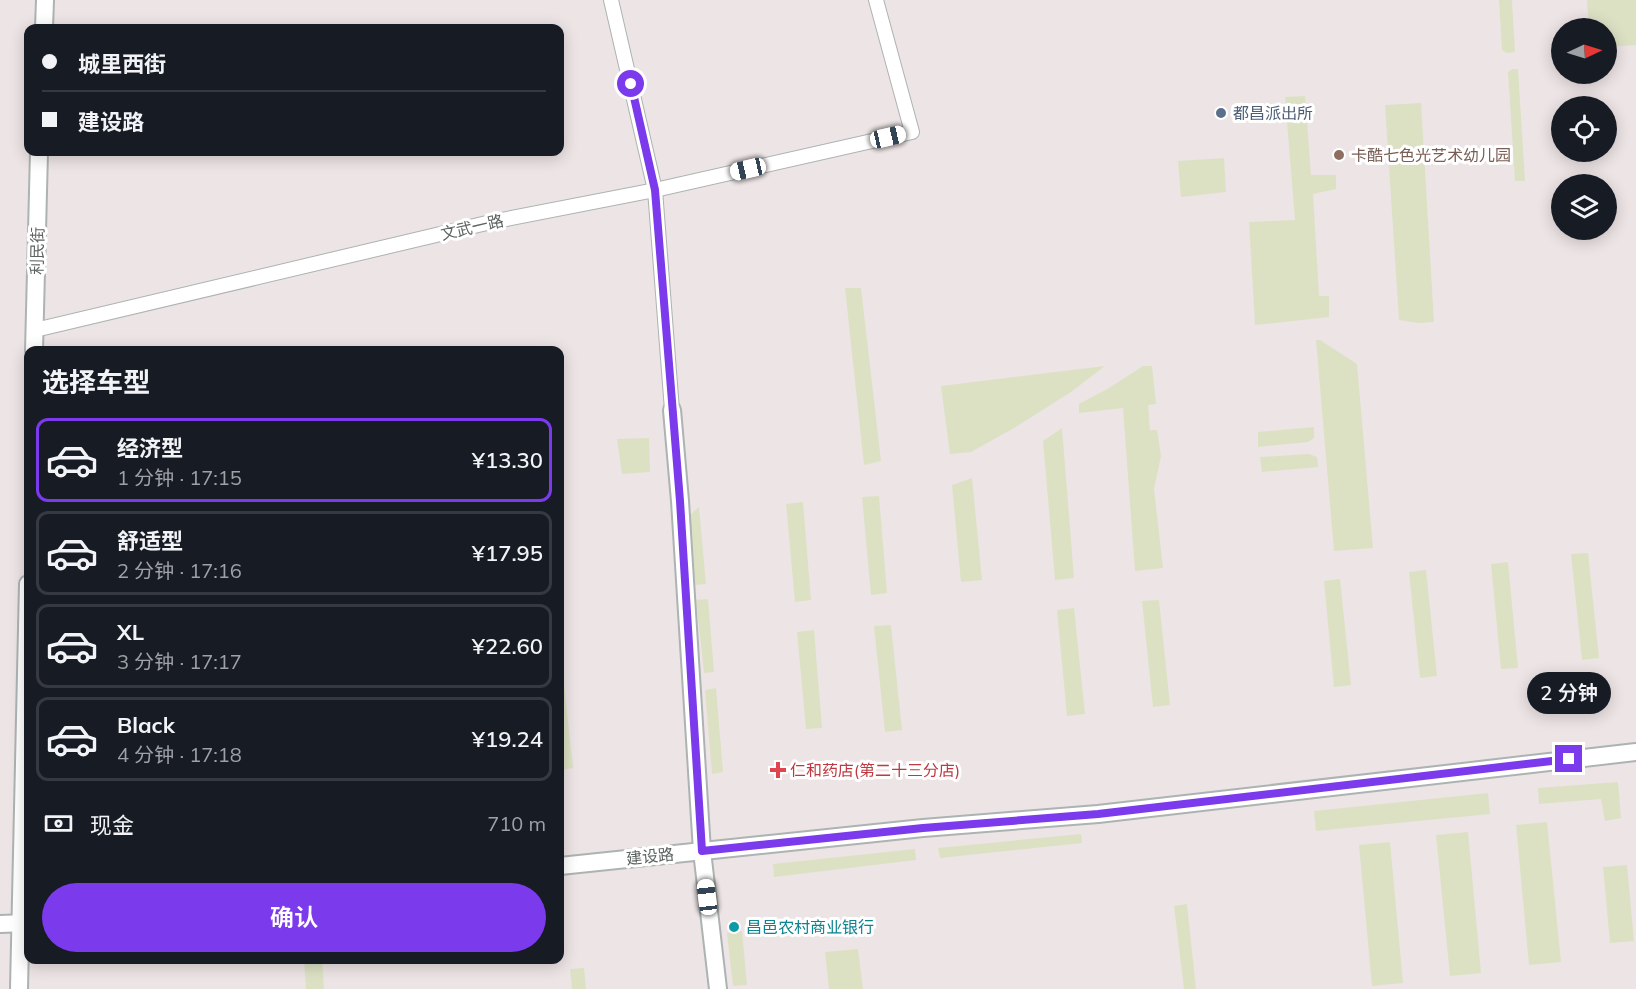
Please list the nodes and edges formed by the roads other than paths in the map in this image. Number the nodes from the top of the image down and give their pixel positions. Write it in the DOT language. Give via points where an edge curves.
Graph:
graph roads {
  1 [pos="45,0"];
  2 [pos="611,0"];
  3 [pos="876,0"];
  4 [pos="44,24"];
  5 [pos="39,156"];
  6 [pos="655,190"];
  7 [pos="34,330"];
  8 [pos="34,346"];
  9 [pos="672,410"];
  10 [pos="1636,752"];
  11 [pos="702,851"];
  12 [pos="564,866"];
  13 [pos="0,924"];
  14 [pos="24,924"];
  15 [pos="24,935"];
  16 [pos="19,989"];
  17 [pos="718,989"];
  1 -- 4 [label="street"];
  2 -- 6 [label="street"];
  3 -- 6 [label="street, 文武一路" via="912,132"];
  5 -- 7 [label="street, 利民街"];
  6 -- 7 [label="street, 文武一路" via="491,222"];
  6 -- 9 [label="street"];
  7 -- 8 [label="street, 利民街"];
  9 -- 11 [label="street"];
  10 -- 11 [label="street, 建设路" via="1098,814"];
  11 -- 12 [label="street, 建设路"];
  11 -- 17 [label="street"];
  13 -- 14 [label="street"];
  15 -- 16 [label="street"];
}
